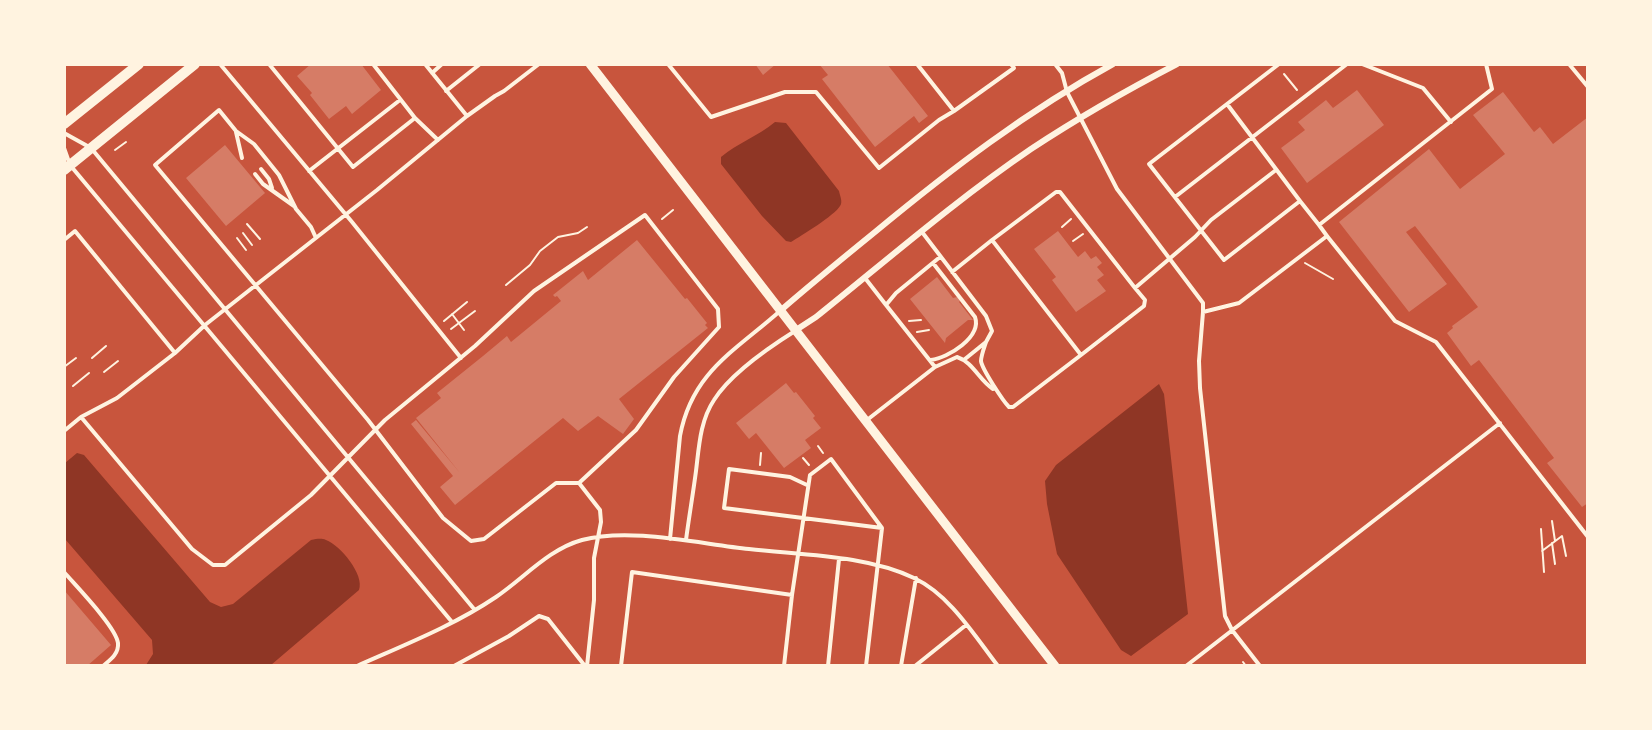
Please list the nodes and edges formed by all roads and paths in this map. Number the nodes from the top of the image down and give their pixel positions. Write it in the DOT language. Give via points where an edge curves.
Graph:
graph roads {
  1 [pos="139,64"];
  2 [pos="195,64"];
  3 [pos="220,64"];
  4 [pos="269,64"];
  5 [pos="372,64"];
  6 [pos="425,64"];
  7 [pos="442,64"];
  8 [pos="480,64"];
  9 [pos="539,64"];
  10 [pos="590,64"];
  11 [pos="668,64"];
  12 [pos="917,64"];
  13 [pos="1011,64"];
  14 [pos="1055,64"];
  15 [pos="1113,64"];
  16 [pos="1177,64"];
  17 [pos="1279,64"];
  18 [pos="1347,64"];
  19 [pos="1362,64"];
  20 [pos="1486,64"];
  21 [pos="1569,64"];
  22 [pos="432,73"];
  23 [pos="1284,74"];
  24 [pos="1587,87"];
  25 [pos="446,91"];
  26 [pos="1067,92"];
  27 [pos="1298,92"];
  28 [pos="400,100"];
  29 [pos="1227,104"];
  30 [pos="954,111"];
  31 [pos="467,116"];
  32 [pos="415,118"];
  33 [pos="1080,118"];
  34 [pos="1451,122"];
  35 [pos="64,124"];
  36 [pos="236,131"];
  37 [pos="64,133"];
  38 [pos="1252,137"];
  39 [pos="438,141"];
  40 [pos="126,142"];
  41 [pos="64,148"];
  42 [pos="92,148"];
  43 [pos="338,149"];
  44 [pos="115,150"];
  45 [pos="241,152"];
  46 [pos="248,153"];
  47 [pos="242,158"];
  48 [pos="68,167"];
  49 [pos="261,169"];
  50 [pos="1276,170"];
  51 [pos="309,172"];
  52 [pos="255,174"];
  53 [pos="273,189"];
  54 [pos="1175,197"];
  55 [pos="1300,201"];
  56 [pos="296,209"];
  57 [pos="673,210"];
  58 [pos="346,215"];
  59 [pos="662,219"];
  60 [pos="1071,219"];
  61 [pos="247,224"];
  62 [pos="1319,225"];
  63 [pos="587,227"];
  64 [pos="1062,227"];
  65 [pos="922,231"];
  66 [pos="1201,231"];
  67 [pos="243,233"];
  68 [pos="1082,234"];
  69 [pos="1327,236"];
  70 [pos="237,238"];
  71 [pos="316,238"];
  72 [pos="260,239"];
  73 [pos="64,240"];
  74 [pos="993,240"];
  75 [pos="1073,241"];
  76 [pos="252,245"];
  77 [pos="246,250"];
  78 [pos="940,257"];
  79 [pos="1169,260"];
  80 [pos="933,263"];
  81 [pos="1305,263"];
  82 [pos="952,272"];
  83 [pos="865,278"];
  84 [pos="1333,279"];
  85 [pos="506,285"];
  86 [pos="256,286"];
  87 [pos="1135,288"];
  88 [pos="468,302"];
  89 [pos="886,305"];
  90 [pos="225,309"];
  91 [pos="475,311"];
  92 [pos="780,311"];
  93 [pos="1203,312"];
  94 [pos="452,315"];
  95 [pos="921,320"];
  96 [pos="442,322"];
  97 [pos="907,322"];
  98 [pos="459,323"];
  99 [pos="204,325"];
  100 [pos="464,330"];
  101 [pos="796,330"];
  102 [pos="929,330"];
  103 [pos="449,331"];
  104 [pos="915,332"];
  105 [pos="986,342"];
  106 [pos="106,346"];
  107 [pos="175,353"];
  108 [pos="1081,355"];
  109 [pos="76,358"];
  110 [pos="92,358"];
  111 [pos="461,358"];
  112 [pos="965,359"];
  113 [pos="118,360"];
  114 [pos="931,360"];
  115 [pos="64,367"];
  116 [pos="935,367"];
  117 [pos="104,372"];
  118 [pos="89,373"];
  119 [pos="74,386"];
  120 [pos="995,390"];
  121 [pos="81,417"];
  122 [pos="867,421"];
  123 [pos="1500,423"];
  124 [pos="376,430"];
  125 [pos="64,431"];
  126 [pos="818,446"];
  127 [pos="761,453"];
  128 [pos="825,455"];
  129 [pos="803,458"];
  130 [pos="349,459"];
  131 [pos="760,465"];
  132 [pos="810,466"];
  133 [pos="331,475"];
  134 [pos="579,483"];
  135 [pos="807,485"];
  136 [pos="804,518"];
  137 [pos="1552,521"];
  138 [pos="882,528"];
  139 [pos="1541,529"];
  140 [pos="1587,537"];
  141 [pos="598,538"];
  142 [pos="670,539"];
  143 [pos="686,540"];
  144 [pos="1554,542"];
  145 [pos="1542,551"];
  146 [pos="798,555"];
  147 [pos="1566,556"];
  148 [pos="839,559"];
  149 [pos="1555,564"];
  150 [pos="879,566"];
  151 [pos="64,572"];
  152 [pos="1544,572"];
  153 [pos="915,578"];
  154 [pos="792,595"];
  155 [pos="474,609"];
  156 [pos="452,622"];
  157 [pos="966,625"];
  158 [pos="1232,630"];
  159 [pos="1243,662"];
  160 [pos="1258,665"];
  161 [pos="103,666"];
  162 [pos="357,666"];
  163 [pos="454,666"];
  164 [pos="586,666"];
  165 [pos="621,666"];
  166 [pos="784,666"];
  167 [pos="828,666"];
  168 [pos="866,666"];
  169 [pos="901,666"];
  170 [pos="915,666"];
  171 [pos="998,666"];
  172 [pos="1055,666"];
  173 [pos="1186,666"];
  174 [pos="1246,666"];
  1 -- 35 [label="main road"];
  2 -- 42 [label="main road"];
  3 -- 51 [label="lane"];
  4 -- 43 [label="lane"];
  5 -- 28 [label="lane"];
  6 -- 22 [label="lane"];
  7 -- 22 [label="lane"];
  8 -- 25 [label="lane"];
  9 -- 31 [label="lane"];
  10 -- 92 [label="street"];
  11 -- 30 [label="lane" via="711,117 785,92 816,92 879,168"];
  12 -- 30 [label="lane"];
  13 -- 30 [label="lane" via="1014,68"];
  14 -- 26 [label="lane"];
  15 -- 26 [label="street"];
  16 -- 33 [label="street"];
  17 -- 29 [label="lane"];
  18 -- 38 [label="lane"];
  19 -- 34 [label="lane" via="1423,88"];
  20 -- 34 [label="lane" via="1492,89"];
  21 -- 24 [label="lane"];
  22 -- 25 [label="lane"];
  23 -- 27 [label="path"];
  25 -- 31 [label="lane"];
  26 -- 33 [label="lane"];
  26 -- 92 [label="street" via="1015,124 933,184"];
  28 -- 32 [label="lane"];
  28 -- 43 [label="lane"];
  29 -- 38 [label="lane"];
  29 -- 54 [label="lane" via="1149,164"];
  31 -- 39 [label="lane"];
  32 -- 39 [label="lane"];
  32 -- 43 [label="lane" via="353,167"];
  33 -- 65 [label="street" via="991,177"];
  33 -- 79 [label="lane" via="1117,189"];
  34 -- 62 [label="lane"];
  36 -- 45 [label="lane"];
  36 -- 56 [label="lane" via="254,144 279,175"];
  36 -- 86 [label="lane" via="219,110 154,165"];
  37 -- 42 [label="lane"];
  38 -- 50 [label="lane"];
  38 -- 54 [label="lane"];
  39 -- 58 [label="lane"];
  40 -- 44 [label="path"];
  41 -- 48 [label="lane"];
  42 -- 48 [label="main road"];
  42 -- 90 [label="lane"];
  43 -- 51 [label="lane"];
  45 -- 46 [label="lane"];
  45 -- 47 [label="lane"];
  48 -- 99 [label="lane"];
  49 -- 53 [label="lane"];
  50 -- 55 [label="lane"];
  50 -- 66 [label="lane"];
  51 -- 58 [label="lane"];
  52 -- 53 [label="lane"];
  53 -- 56 [label="lane"];
  54 -- 66 [label="lane"];
  55 -- 62 [label="lane"];
  55 -- 66 [label="lane" via="1224,260"];
  56 -- 71 [label="lane"];
  57 -- 59 [label="path"];
  58 -- 71 [label="lane"];
  58 -- 111 [label="lane"];
  60 -- 64 [label="path"];
  61 -- 72 [label="path"];
  62 -- 69 [label="lane"];
  63 -- 85 [label="path" via="558,237"];
  65 -- 78 [label="lane"];
  65 -- 83 [label="street"];
  66 -- 79 [label="lane"];
  67 -- 76 [label="path"];
  68 -- 75 [label="path"];
  69 -- 93 [label="lane" via="1239,303"];
  69 -- 123 [label="lane" via="1387,313 1401,326 1436,342"];
  70 -- 77 [label="path"];
  71 -- 86 [label="lane"];
  73 -- 107 [label="lane" via="75,231"];
  74 -- 82 [label="lane"];
  74 -- 87 [label="lane" via="1060,192"];
  74 -- 108 [label="lane"];
  78 -- 80 [label="lane"];
  78 -- 82 [label="lane"];
  79 -- 87 [label="lane"];
  79 -- 93 [label="lane" via="1203,303"];
  80 -- 89 [label="lane"];
  80 -- 114 [label="lane" via="975,317 977,326 972,336 946,357"];
  81 -- 84 [label="path"];
  82 -- 105 [label="lane" via="986,316 992,331"];
  83 -- 89 [label="lane"];
  83 -- 101 [label="street"];
  86 -- 90 [label="lane"];
  86 -- 124 [label="lane"];
  87 -- 108 [label="lane" via="1145,300 1144,306"];
  88 -- 94 [label="path"];
  89 -- 114 [label="lane"];
  90 -- 99 [label="lane"];
  90 -- 130 [label="lane"];
  91 -- 98 [label="path"];
  92 -- 101 [label="street"];
  92 -- 142 [label="lane" via="712,370 691,400 680,436"];
  93 -- 158 [label="lane" via="1200,388 1225,616"];
  94 -- 96 [label="path"];
  94 -- 98 [label="path"];
  95 -- 97 [label="path"];
  98 -- 100 [label="path"];
  98 -- 103 [label="path"];
  99 -- 107 [label="lane"];
  99 -- 133 [label="lane"];
  101 -- 122 [label="street"];
  101 -- 143 [label="lane" via="735,376 712,402 701,432"];
  102 -- 104 [label="path"];
  105 -- 112 [label="lane"];
  105 -- 120 [label="lane" via="981,360"];
  106 -- 110 [label="path"];
  107 -- 121 [label="lane" via="117,398"];
  108 -- 120 [label="lane" via="1013,407 1009,408"];
  109 -- 115 [label="path"];
  111 -- 124 [label="lane"];
  111 -- 134 [label="lane" via="534,291 645,215 718,309 719,327 636,430"];
  112 -- 116 [label="lane" via="957,357"];
  112 -- 120 [label="lane"];
  113 -- 117 [label="path"];
  114 -- 116 [label="lane"];
  116 -- 122 [label="lane"];
  118 -- 119 [label="path"];
  121 -- 125 [label="lane"];
  121 -- 133 [label="lane" via="192,549 213,565 225,565"];
  122 -- 172 [label="street"];
  123 -- 140 [label="lane"];
  123 -- 158 [label="lane"];
  124 -- 130 [label="lane"];
  124 -- 134 [label="lane" via="443,518 471,541 484,539 556,483"];
  126 -- 128 [label="path"];
  127 -- 131 [label="path"];
  129 -- 132 [label="path"];
  130 -- 133 [label="lane"];
  130 -- 155 [label="lane"];
  133 -- 156 [label="lane"];
  134 -- 141 [label="lane" via="600,510"];
  135 -- 136 [label="lane"];
  135 -- 136 [label="lane" via="790,477 729,469 724,508"];
  135 -- 138 [label="lane" via="810,475 831,459"];
  136 -- 138 [label="lane"];
  136 -- 146 [label="lane"];
  137 -- 144 [label="path"];
  138 -- 150 [label="lane"];
  139 -- 145 [label="path"];
  141 -- 142 [label="lane" via="632,535"];
  141 -- 155 [label="lane" via="563,549"];
  141 -- 164 [label="lane"];
  142 -- 143 [label="lane"];
  143 -- 146 [label="lane"];
  144 -- 145 [label="path"];
  144 -- 147 [label="path" via="1563,537"];
  144 -- 149 [label="path"];
  145 -- 152 [label="path"];
  146 -- 148 [label="lane"];
  146 -- 154 [label="lane"];
  148 -- 150 [label="lane"];
  148 -- 167 [label="lane"];
  150 -- 153 [label="lane"];
  150 -- 168 [label="lane"];
  151 -- 161 [label="lane" via="113,630 118,645 114,656"];
  153 -- 157 [label="lane" via="946,601"];
  153 -- 169 [label="lane"];
  154 -- 165 [label="lane" via="632,572"];
  154 -- 166 [label="lane"];
  155 -- 156 [label="lane"];
  156 -- 162 [label="lane"];
  157 -- 170 [label="lane"];
  157 -- 171 [label="lane"];
  158 -- 160 [label="lane"];
  158 -- 173 [label="lane"];
  159 -- 174 [label="path"];
  163 -- 164 [label="lane" via="539,616 548,619"];
}
